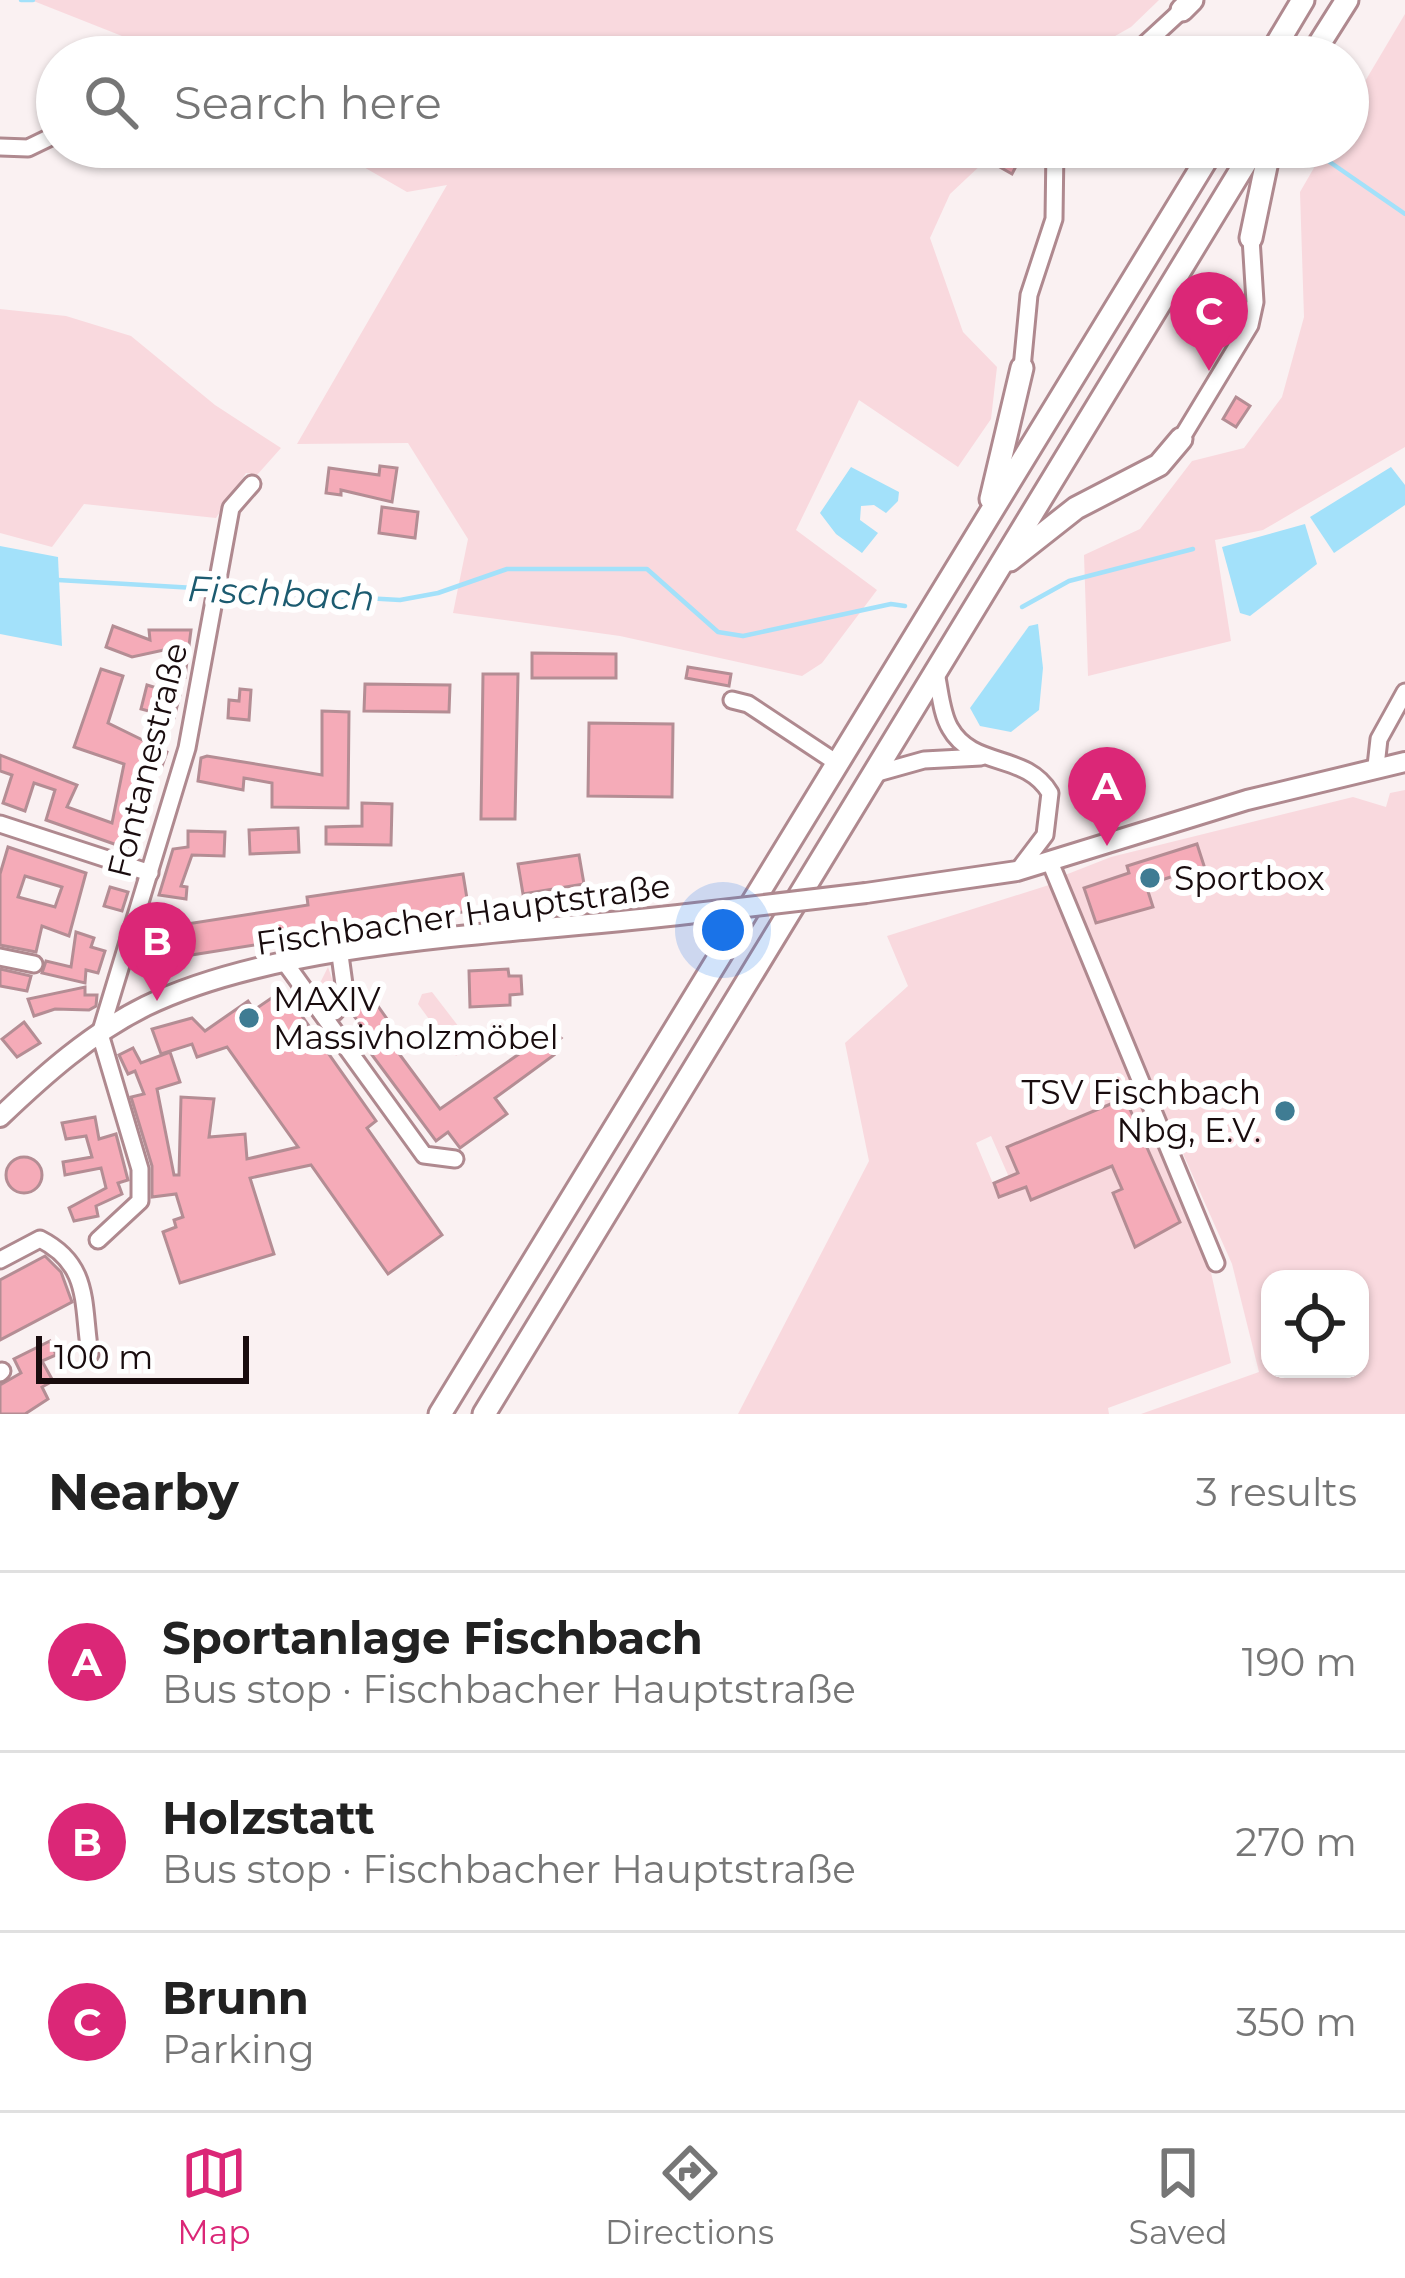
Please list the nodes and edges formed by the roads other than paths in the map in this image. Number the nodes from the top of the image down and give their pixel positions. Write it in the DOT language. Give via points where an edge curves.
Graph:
graph roads {
  1 [pos="1303,0"];
  2 [pos="1347,0"];
  3 [pos="1187,5"];
  4 [pos="1154,36"];
  5 [pos="1282,36"];
  6 [pos="1324,36"];
  7 [pos="36,144"];
  8 [pos="0,147"];
  9 [pos="1055,168"];
  10 [pos="1201,168"];
  11 [pos="1243,168"];
  12 [pos="1266,168"];
  13 [pos="1251,238"];
  14 [pos="1022,368"];
  15 [pos="1181,439"];
  16 [pos="252,484"];
  17 [pos="982,528"];
  18 [pos="988,582"];
  19 [pos="936,673"];
  20 [pos="1405,692"];
  21 [pos="732,700"];
  22 [pos="984,757"];
  23 [pos="1405,762"];
  24 [pos="837,763"];
  25 [pos="1376,766"];
  26 [pos="874,774"];
  27 [pos="0,826"];
  28 [pos="1050,862"];
  29 [pos="1017,871"];
  30 [pos="150,873"];
  31 [pos="340,955"];
  32 [pos="0,957"];
  33 [pos="34,964"];
  34 [pos="286,964"];
  35 [pos="118,986"];
  36 [pos="143,1007"];
  37 [pos="321,1012"];
  38 [pos="100,1034"];
  39 [pos="0,1117"];
  40 [pos="455,1159"];
  41 [pos="98,1240"];
  42 [pos="0,1260"];
  43 [pos="1216,1263"];
  44 [pos="90,1354"];
  45 [pos="440,1414"];
  46 [pos="484,1414"];
  1 -- 5 [label="highway"];
  2 -- 6 [label="highway"];
  3 -- 4 [label="street"];
  7 -- 8 [label="street"];
  9 -- 14 [label="street" via="1054,219 1029,295"];
  10 -- 17 [label="highway"];
  11 -- 18 [label="highway"];
  12 -- 13 [label="highway"];
  13 -- 15 [label="street" via="1250,325"];
  14 -- 17 [label="highway"];
  15 -- 18 [label="highway" via="1159,465 1041,533"];
  16 -- 30 [label="street, Fontanestraße" via="231,508 187,748"];
  17 -- 24 [label="highway"];
  18 -- 19 [label="highway"];
  19 -- 22 [label="street" via="951,730"];
  19 -- 26 [label="highway"];
  20 -- 25 [label="street" via="1379,739"];
  21 -- 24 [label="street"];
  22 -- 26 [label="street" via="924,760"];
  22 -- 29 [label="street" via="1031,770 1050,793 1046,835"];
  23 -- 25 [label="main road, Fischbacher Hauptstraße"];
  24 -- 45 [label="highway"];
  25 -- 28 [label="main road, Fischbacher Hauptstraße"];
  26 -- 46 [label="highway"];
  27 -- 30 [label="street"];
  28 -- 29 [label="main road, Fischbacher Hauptstraße"];
  28 -- 43 [label="street"];
  29 -- 31 [label="main road, Fischbacher Hauptstraße, bridge"];
  30 -- 35 [label="street, Fontanestraße"];
  31 -- 34 [label="main road, Fischbacher Hauptstraße"];
  31 -- 37 [label="street" via="346,998 335,1012"];
  32 -- 33 [label="street"];
  34 -- 36 [label="main road, Fischbacher Hauptstraße" via="194,985"];
  34 -- 37 [label="street"];
  35 -- 36 [label="street"];
  35 -- 38 [label="street, Fontanestraße"];
  36 -- 38 [label="main road, Fischbacher Hauptstraße"];
  37 -- 40 [label="street" via="424,1155"];
  38 -- 39 [label="main road, Fischbacher Hauptstraße"];
  38 -- 41 [label="street" via="140,1169 140,1201"];
  42 -- 44 [label="street" via="40,1240 65,1252 82,1281"];
}
